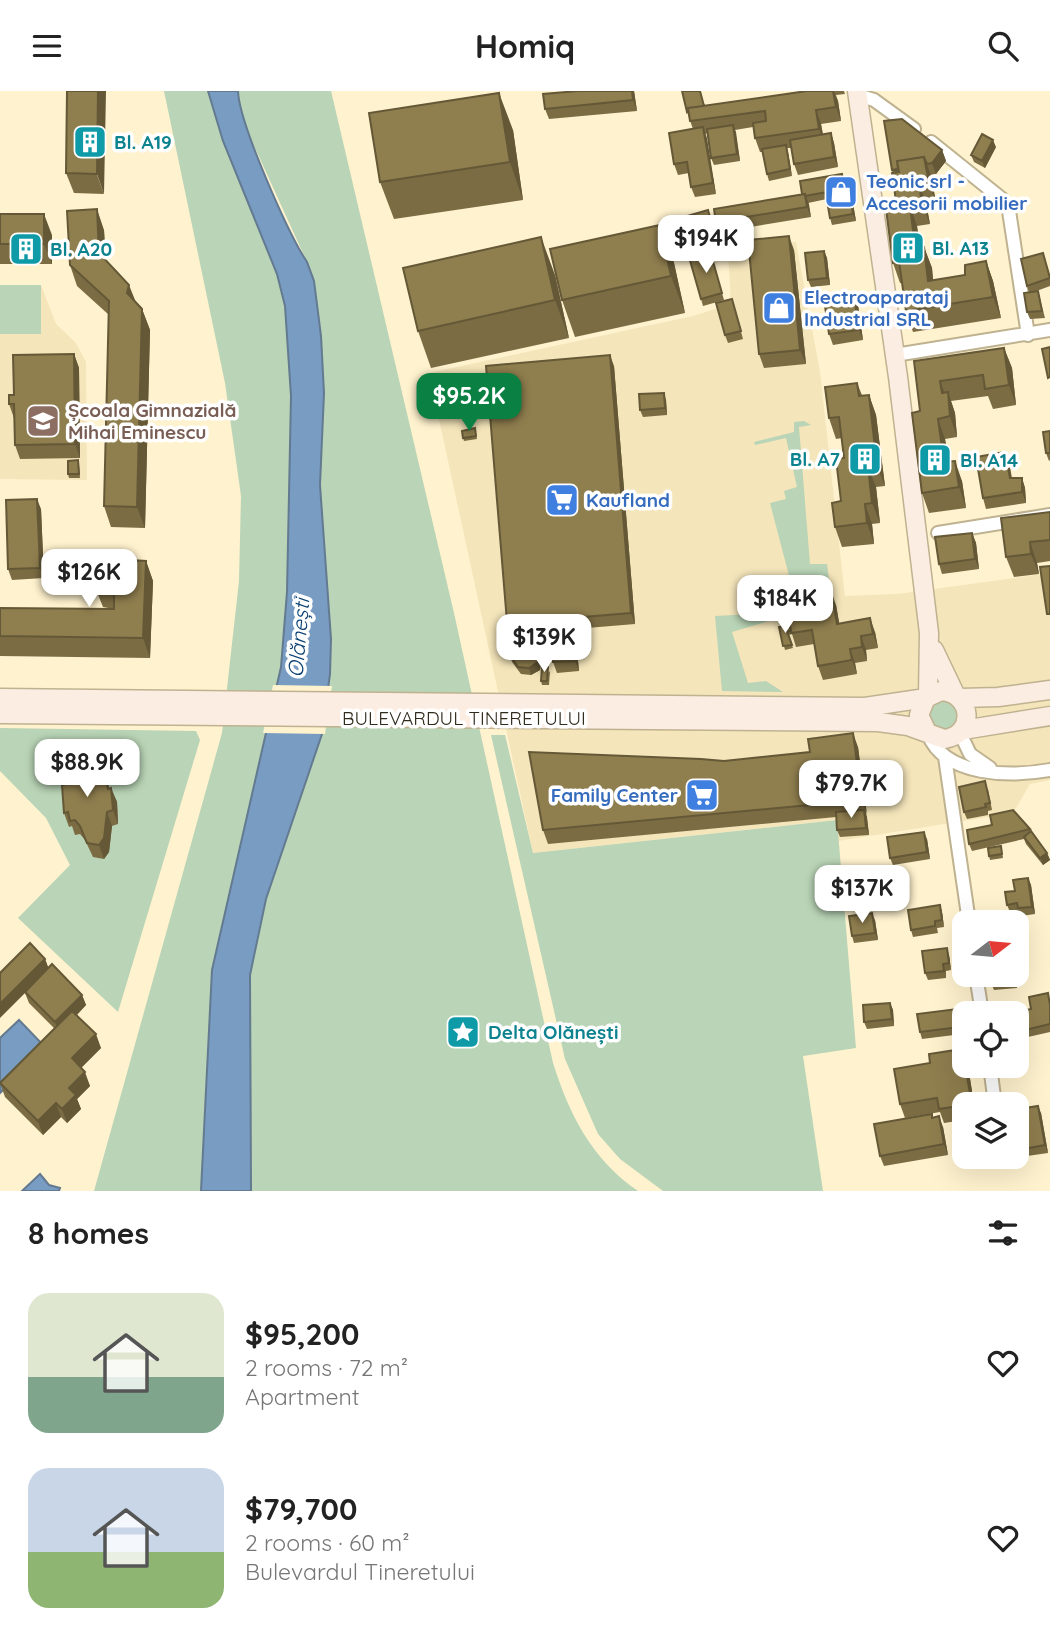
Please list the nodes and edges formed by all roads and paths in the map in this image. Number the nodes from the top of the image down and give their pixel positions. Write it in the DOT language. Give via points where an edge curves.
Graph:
graph roads {
  1 [pos="857,93"];
  2 [pos="1050,330"];
  3 [pos="1028,335"];
  4 [pos="895,355"];
  5 [pos="1050,515"];
  6 [pos="938,533"];
  7 [pos="929,633"];
  8 [pos="1050,690"];
  9 [pos="958,696"];
  10 [pos="927,697"];
  11 [pos="0,698"];
  12 [pos="211,708"];
  13 [pos="480,711"];
  14 [pos="0,714"];
  15 [pos="1050,716"];
  16 [pos="961,732"];
  17 [pos="927,733"];
  18 [pos="945,757"];
  19 [pos="1050,770"];
  20 [pos="1000,772"];
  21 [pos="967,910"];
  1 -- 3 [label="street" via="886,108 1002,199 1009,211"];
  1 -- 4 [label="main road"];
  2 -- 3 [label="street"];
  3 -- 4 [label="street"];
  4 -- 7 [label="main road"];
  5 -- 6 [label="street"];
  7 -- 9 [label="main road" via="938,662"];
  7 -- 10 [label="main road"];
  8 -- 9 [label="main road, BULEVARDUL TINERETULUI" via="998,697"];
  9 -- 10 [label="main road, BULEVARDUL TINERETULUI" via="941,691"];
  9 -- 16 [label="main road" via="968,714"];
  10 -- 13 [label="main road, BULEVARDUL TINERETULUI" via="865,707"];
  10 -- 17 [label="main road" via="919,715"];
  11 -- 12 [label="main road, BULEVARDUL TINERETULUI"];
  12 -- 13 [label="main road, BULEVARDUL TINERETULUI"];
  12 -- 14 [label="main road, BULEVARDUL TINERETULUI"];
  13 -- 17 [label="main road, BULEVARDUL TINERETULUI" via="878,722"];
  15 -- 16 [label="main road, BULEVARDUL TINERETULUI"];
  16 -- 17 [label="main road, BULEVARDUL TINERETULUI" via="944,739"];
  16 -- 20 [label="street" via="976,760"];
  17 -- 18 [label="street"];
  18 -- 20 [label="street" via="975,769"];
  18 -- 21 [label="street"];
  19 -- 20 [label="street"];
}
